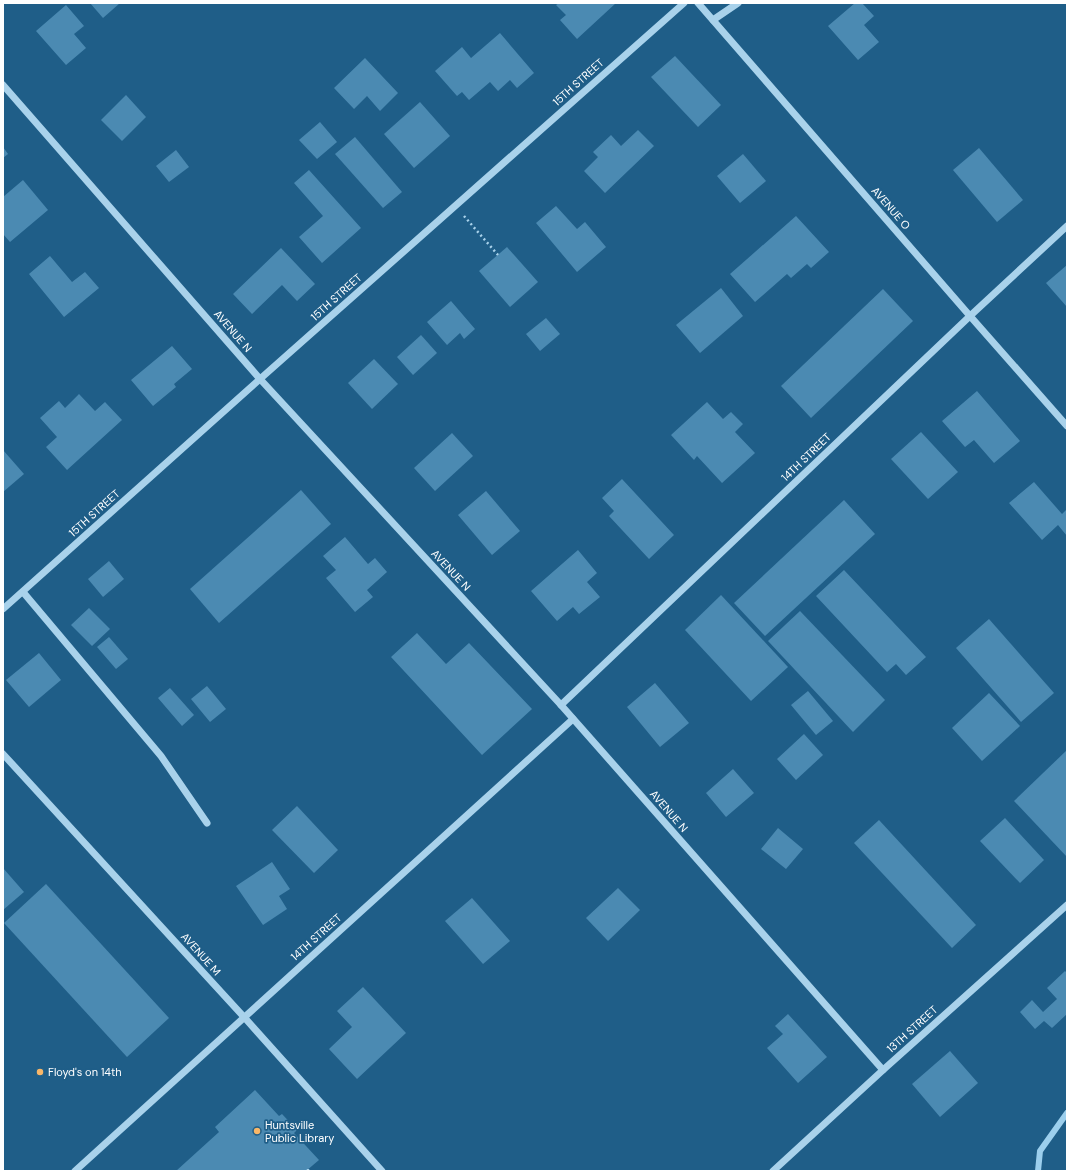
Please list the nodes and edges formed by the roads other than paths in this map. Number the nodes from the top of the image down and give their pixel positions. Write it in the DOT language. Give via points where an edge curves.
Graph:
graph roads {
  1 [pos="684,3"];
  2 [pos="698,3"];
  3 [pos="738,3"];
  4 [pos="714,20"];
  5 [pos="3,86"];
  6 [pos="1067,226"];
  7 [pos="970,316"];
  8 [pos="260,379"];
  9 [pos="1067,426"];
  10 [pos="23,592"];
  11 [pos="3,609"];
  12 [pos="561,705"];
  13 [pos="573,719"];
  14 [pos="3,754"];
  15 [pos="207,823"];
  16 [pos="1067,905"];
  17 [pos="244,1017"];
  18 [pos="883,1070"];
  19 [pos="75,1171"];
  20 [pos="382,1171"];
  21 [pos="773,1171"];
  1 -- 8 [label="street, 15TH STREET"];
  2 -- 4 [label="street, AVENUE O"];
  3 -- 4 [label="street"];
  4 -- 7 [label="street, AVENUE O"];
  5 -- 8 [label="street, AVENUE N"];
  6 -- 7 [label="street, 14TH STREET"];
  7 -- 9 [label="street, AVENUE O"];
  7 -- 12 [label="street, 14TH STREET"];
  8 -- 10 [label="street, 15TH STREET"];
  8 -- 12 [label="street, AVENUE N"];
  10 -- 11 [label="street, 15TH STREET"];
  10 -- 15 [label="street" via="162,756"];
  12 -- 13 [label="street, AVENUE N"];
  13 -- 17 [label="street, 14TH STREET"];
  13 -- 18 [label="street, AVENUE N"];
  14 -- 17 [label="street, AVENUE M"];
  16 -- 18 [label="street, 13TH STREET"];
  17 -- 19 [label="street, 14TH STREET"];
  17 -- 20 [label="street, AVENUE M"];
  18 -- 21 [label="street, 13TH STREET"];
}
